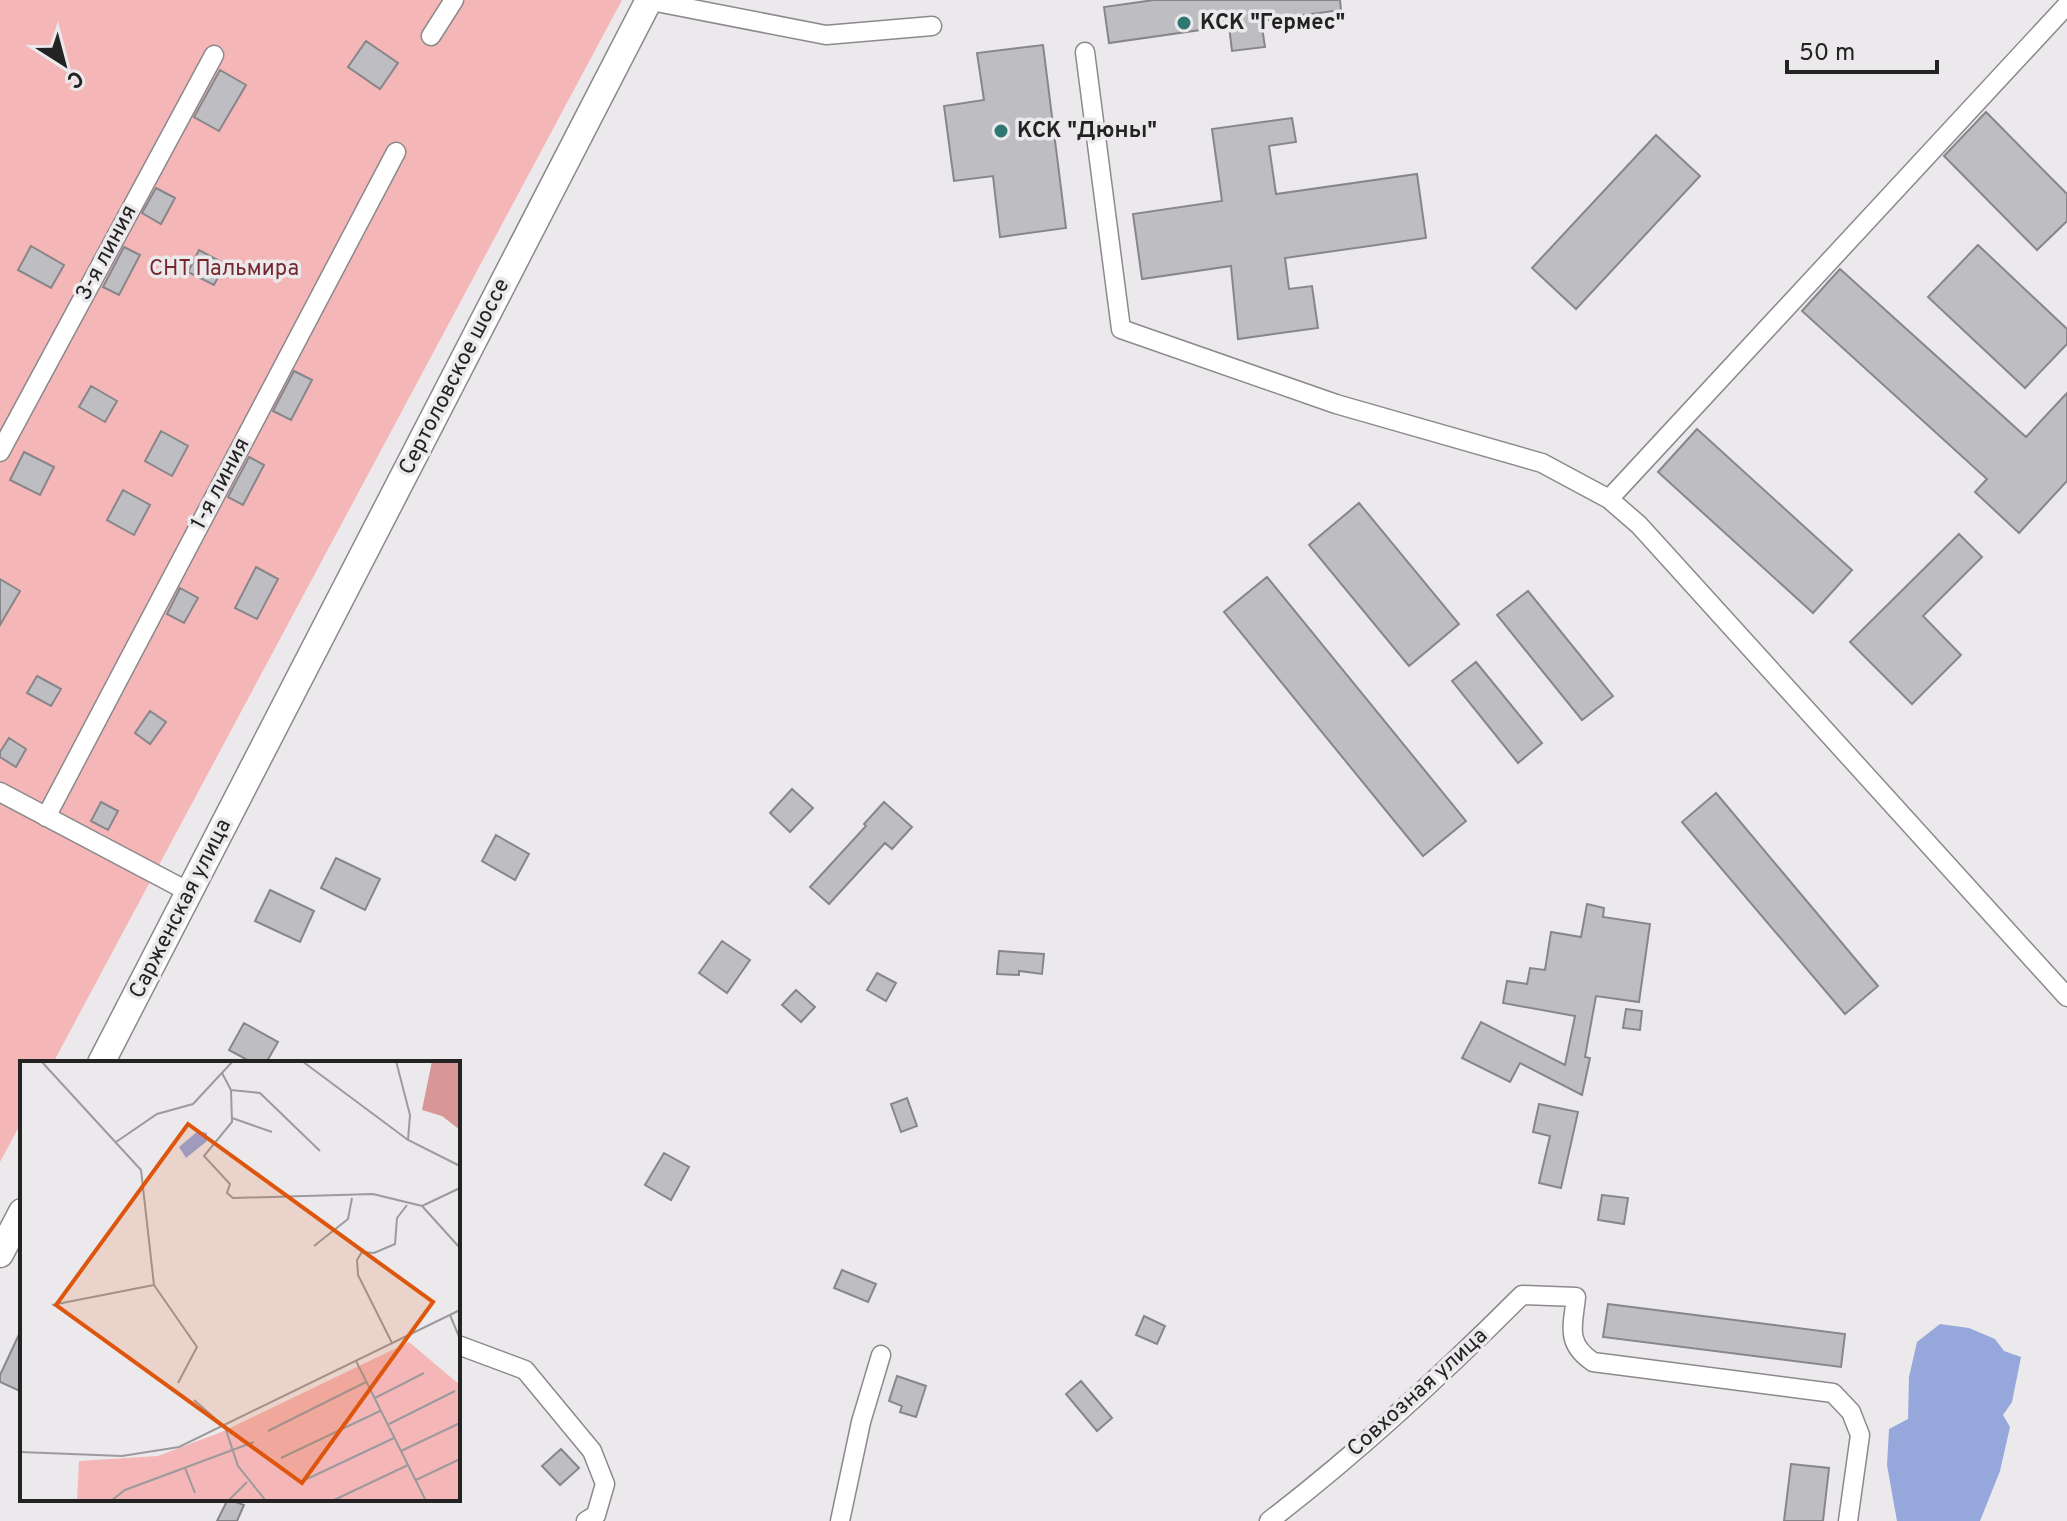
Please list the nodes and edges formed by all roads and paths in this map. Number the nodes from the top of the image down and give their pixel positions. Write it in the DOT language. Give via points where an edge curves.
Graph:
graph roads {
  1 [pos="454,0"];
  2 [pos="648,0"];
  3 [pos="2067,5"];
  4 [pos="932,26"];
  5 [pos="431,36"];
  6 [pos="1085,52"];
  7 [pos="214,55"];
  8 [pos="396,152"];
  9 [pos="0,452"];
  10 [pos="1609,499"];
  11 [pos="261,755"];
  12 [pos="0,792"];
  13 [pos="46,817"];
  14 [pos="189,892"];
  15 [pos="2067,997"];
  16 [pos="102,1061"];
  17 [pos="20,1216"];
  18 [pos="0,1254"];
  19 [pos="460,1346"];
  20 [pos="881,1355"];
  21 [pos="586,1521"];
  22 [pos="840,1521"];
  23 [pos="1269,1521"];
  24 [pos="1848,1521"];
  1 -- 5 [label="street"];
  2 -- 4 [label="street" via="826,35"];
  2 -- 11 [label="main road, Сертоловское шоссе"];
  3 -- 10 [label="street"];
  6 -- 10 [label="street" via="1121,329 1336,404 1542,463"];
  7 -- 9 [label="street, 3-я линия"];
  8 -- 13 [label="street, 1-я линия"];
  10 -- 15 [label="street" via="1639,525"];
  11 -- 14 [label="main road, Сарженская улица"];
  12 -- 13 [label="street"];
  13 -- 14 [label="street"];
  14 -- 16 [label="main road, Сарженская улица"];
  17 -- 18 [label="main road"];
  19 -- 21 [label="street" via="525,1370 592,1451 605,1484 596,1515"];
  20 -- 22 [label="street"];
  23 -- 24 [label="street, Совхозная улица" via="1322,1480 1522,1295 1576,1297 1572,1334 1579,1352 1593,1362 1833,1393 1851,1412 1860,1435"];
}
